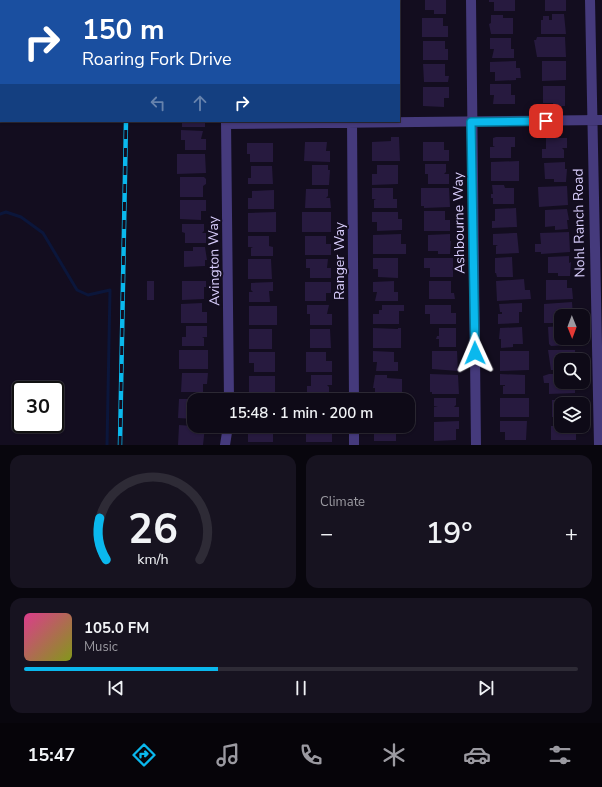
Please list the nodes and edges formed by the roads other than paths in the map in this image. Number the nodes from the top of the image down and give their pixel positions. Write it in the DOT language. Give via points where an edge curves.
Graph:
graph roads {
  1 [pos="471,0"];
  2 [pos="590,0"];
  3 [pos="591,120"];
  4 [pos="602,120"];
  5 [pos="226,122"];
  6 [pos="352,122"];
  7 [pos="471,122"];
  8 [pos="229,393"];
  9 [pos="354,393"];
  10 [pos="227,433"];
  11 [pos="354,433"];
  12 [pos="225,445"];
  13 [pos="354,445"];
  14 [pos="476,445"];
  15 [pos="599,445"];
  1 -- 7 [label="street, Ashbourne Way"];
  2 -- 3 [label="street, Nohl Ranch Road"];
  3 -- 4 [label="street"];
  3 -- 7 [label="street"];
  3 -- 15 [label="street, Nohl Ranch Road"];
  5 -- 6 [label="street"];
  5 -- 8 [label="street, Avington Way"];
  6 -- 7 [label="street"];
  6 -- 9 [label="street, Ranger Way"];
  7 -- 14 [label="street, Ashbourne Way"];
  10 -- 12 [label="street"];
  11 -- 13 [label="street"];
}
